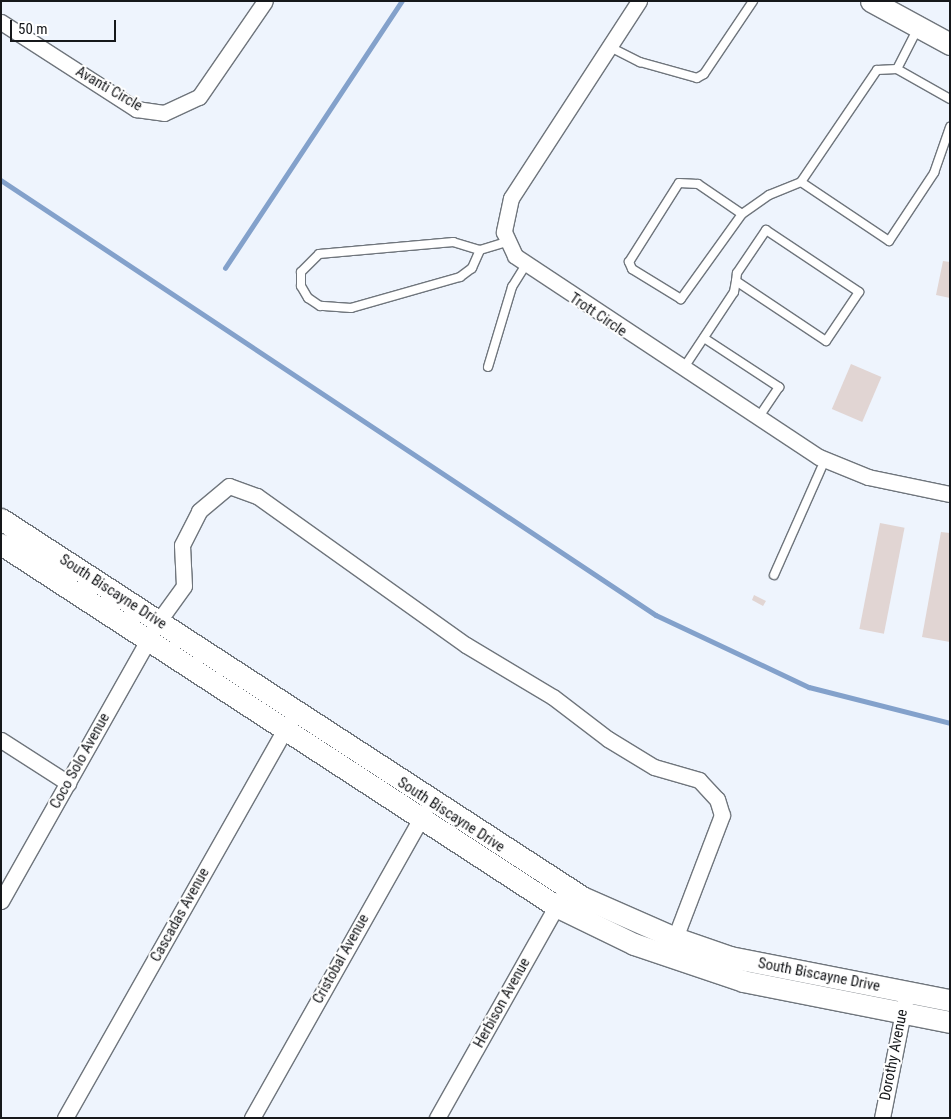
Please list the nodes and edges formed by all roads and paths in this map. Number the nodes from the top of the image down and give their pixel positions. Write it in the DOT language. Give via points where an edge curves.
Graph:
graph roads {
  1 [pos="265,1"];
  2 [pos="639,1"];
  3 [pos="753,1"];
  4 [pos="872,1"];
  5 [pos="1,22"];
  6 [pos="918,28"];
  7 [pos="950,44"];
  8 [pos="610,47"];
  9 [pos="897,69"];
  10 [pos="950,99"];
  11 [pos="950,127"];
  12 [pos="801,182"];
  13 [pos="742,214"];
  14 [pos="507,242"];
  15 [pos="480,250"];
  16 [pos="526,266"];
  17 [pos="736,281"];
  18 [pos="704,338"];
  19 [pos="488,367"];
  20 [pos="682,370"];
  21 [pos="757,419"];
  22 [pos="825,460"];
  23 [pos="950,494"];
  24 [pos="1,519"];
  25 [pos="1,544"];
  26 [pos="774,575"];
  27 [pos="153,631"];
  28 [pos="290,721"];
  29 [pos="1,740"];
  30 [pos="68,783"];
  31 [pos="430,800"];
  32 [pos="420,819"];
  33 [pos="566,888"];
  34 [pos="1,901"];
  35 [pos="556,906"];
  36 [pos="674,938"];
  37 [pos="907,992"];
  38 [pos="950,1000"];
  39 [pos="902,1013"];
  40 [pos="950,1022"];
  41 [pos="65,1118"];
  42 [pos="252,1118"];
  43 [pos="438,1118"];
  44 [pos="882,1118"];
  1 -- 5 [label="street, Avanti Circle" via="199,98 164,113 123,101"];
  2 -- 8 [label="street"];
  3 -- 8 [label="lane" via="704,74 697,78 640,62"];
  4 -- 6 [label="street"];
  6 -- 7 [label="street"];
  6 -- 9 [label="lane"];
  8 -- 14 [label="street" via="511,198 504,220"];
  9 -- 10 [label="lane"];
  9 -- 12 [label="lane" via="884,67 868,80"];
  11 -- 12 [label="lane" via="934,173 889,241"];
  12 -- 13 [label="lane" via="769,195"];
  13 -- 13 [label="lane" via="698,184 679,183 629,262 632,269 681,299"];
  14 -- 15 [label="lane"];
  14 -- 16 [label="street, Trott Circle"];
  15 -- 15 [label="lane" via="453,242 319,254 301,272 301,286 308,298 320,306 351,308 460,277 472,268"];
  16 -- 19 [label="lane" via="512,287"];
  16 -- 20 [label="street, Trott Circle"];
  17 -- 17 [label="lane" via="766,230 859,292 826,341"];
  17 -- 18 [label="lane" via="734,292"];
  18 -- 20 [label="lane"];
  18 -- 21 [label="lane" via="779,387"];
  20 -- 21 [label="street, Trott Circle"];
  21 -- 22 [label="street, Trott Circle"];
  22 -- 23 [label="street, Trott Circle" via="868,477"];
  22 -- 26 [label="lane"];
  24 -- 27 [label="street, South Biscayne Drive"];
  25 -- 27 [label="street, South Biscayne Drive"];
  27 -- 28 [label="street, South Biscayne Drive"];
  27 -- 30 [label="street, Coco Solo Avenue"];
  27 -- 36 [label="street, Coco Solo Avenue" via="184,586 182,544 199,511 230,486 257,496 466,645 553,697 654,767 699,780 717,799 722,815"];
  28 -- 31 [label="street, South Biscayne Drive"];
  28 -- 32 [label="street, South Biscayne Drive"];
  28 -- 41 [label="street, Cascadas Avenue"];
  29 -- 30 [label="street"];
  30 -- 34 [label="street, Coco Solo Avenue"];
  31 -- 32 [label="street, Cristobal Avenue"];
  31 -- 33 [label="street, South Biscayne Drive"];
  32 -- 35 [label="street, South Biscayne Drive"];
  32 -- 42 [label="street, Cristobal Avenue"];
  33 -- 35 [label="street, Herbison Avenue"];
  33 -- 36 [label="street, South Biscayne Drive"];
  35 -- 39 [label="street, South Biscayne Drive" via="634,944 703,969 783,991"];
  35 -- 43 [label="street, Herbison Avenue"];
  36 -- 37 [label="street, South Biscayne Drive" via="758,964"];
  37 -- 38 [label="street, South Biscayne Drive"];
  37 -- 39 [label="street, Dorothy Avenue"];
  39 -- 40 [label="street, South Biscayne Drive"];
  39 -- 44 [label="street, Dorothy Avenue"];
}
